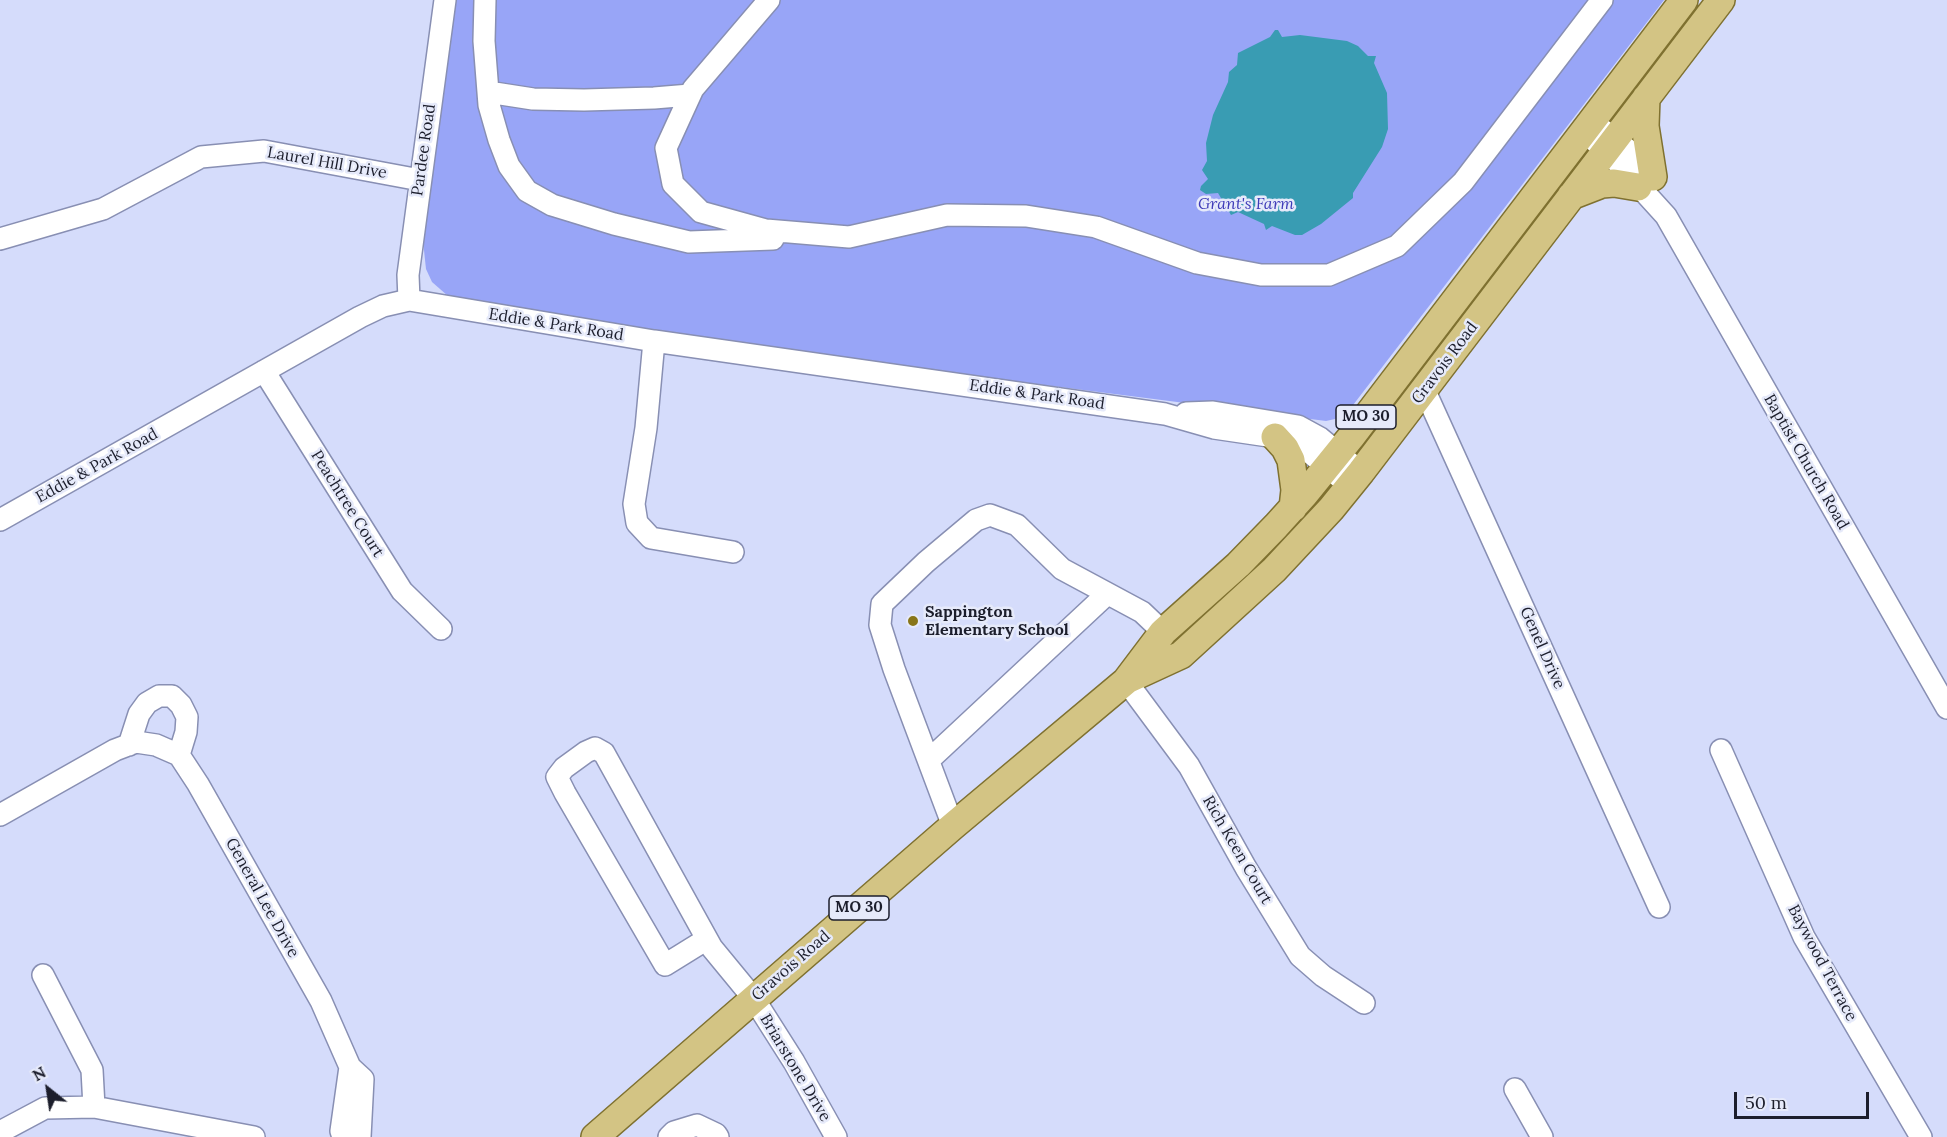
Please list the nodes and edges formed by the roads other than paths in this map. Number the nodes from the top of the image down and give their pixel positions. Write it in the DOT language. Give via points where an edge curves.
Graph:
graph roads {
  1 [pos="445,0"];
  2 [pos="485,0"];
  3 [pos="769,0"];
  4 [pos="1602,0"];
  5 [pos="1684,0"];
  6 [pos="1721,0"];
  7 [pos="488,92"];
  8 [pos="690,95"];
  9 [pos="1647,98"];
  10 [pos="1587,127"];
  11 [pos="1610,145"];
  12 [pos="420,180"];
  13 [pos="1646,182"];
  14 [pos="1571,196"];
  15 [pos="849,237"];
  16 [pos="0,239"];
  17 [pos="409,300"];
  18 [pos="654,340"];
  19 [pos="264,371"];
  20 [pos="1424,389"];
  21 [pos="1164,414"];
  22 [pos="1275,437"];
  23 [pos="1333,460"];
  24 [pos="1356,479"];
  25 [pos="1293,508"];
  26 [pos="0,520"];
  27 [pos="733,552"];
  28 [pos="1107,594"];
  29 [pos="441,629"];
  30 [pos="1163,632"];
  31 [pos="1126,681"];
  32 [pos="1947,708"];
  33 [pos="129,745"];
  34 [pos="1721,750"];
  35 [pos="179,755"];
  36 [pos="929,760"];
  37 [pos="0,815"];
  38 [pos="953,826"];
  39 [pos="1659,907"];
  40 [pos="707,939"];
  41 [pos="43,975"];
  42 [pos="754,999"];
  43 [pos="1364,1003"];
  44 [pos="350,1067"];
  45 [pos="1515,1089"];
  46 [pos="94,1107"];
  47 [pos="0,1132"];
  48 [pos="254,1137"];
  49 [pos="343,1137"];
  50 [pos="360,1137"];
  51 [pos="595,1137"];
  52 [pos="669,1137"];
  53 [pos="718,1137"];
  54 [pos="836,1137"];
  55 [pos="1542,1137"];
  56 [pos="1921,1137"];
  1 -- 12 [label="street, Pardee Road"];
  2 -- 7 [label="street"];
  3 -- 8 [label="street"];
  4 -- 15 [label="street" via="1463,182 1397,246 1329,275 1261,275 1197,263 1096,227 1026,216 947,215"];
  5 -- 10 [label="main road, Gravois Road / MO 30"];
  6 -- 9 [label="main road, Gravois Road / MO 30"];
  7 -- 8 [label="street" via="533,99 584,100"];
  7 -- 15 [label="street" via="491,114 509,166 526,191 552,205 688,242"];
  8 -- 15 [label="street" via="666,148 673,184 700,212 766,230"];
  9 -- 11 [label="main road, Gravois Road / MO 30"];
  9 -- 13 [label="main road"];
  10 -- 11 [label="street, Baptist Church Road"];
  10 -- 23 [label="main road, Gravois Road / MO 30"];
  11 -- 13 [label="street, Baptist Church Road"];
  11 -- 14 [label="main road, Gravois Road / MO 30"];
  12 -- 16 [label="street, Laurel Hill Drive" via="264,151 201,157 103,209"];
  12 -- 17 [label="street, Pardee Road" via="408,275"];
  13 -- 14 [label="main road" via="1602,184"];
  13 -- 32 [label="street, Baptist Church Road"];
  14 -- 20 [label="main road, Gravois Road / MO 30"];
  17 -- 18 [label="street, Eddie & Park Road"];
  17 -- 19 [label="street, Eddie & Park Road" via="383,306"];
  18 -- 21 [label="street, Eddie & Park Road"];
  18 -- 27 [label="street" via="634,504 637,523 651,538"];
  19 -- 26 [label="street, Eddie & Park Road"];
  19 -- 29 [label="street, Peachtree Court" via="402,591"];
  20 -- 24 [label="main road, Gravois Road / MO 30"];
  20 -- 39 [label="street, Genel Drive"];
  21 -- 22 [label="street, Eddie & Park Road" via="1214,428"];
  21 -- 23 [label="street, Eddie & Park Road" via="1213,412 1298,426 1320,438"];
  22 -- 23 [label="street, Eddie & Park Road"];
  22 -- 25 [label="main road" via="1291,460"];
  23 -- 24 [label="street, Eddie & Park Road"];
  23 -- 25 [label="main road, Gravois Road / MO 30"];
  24 -- 31 [label="main road, Gravois Road / MO 30" via="1274,570 1203,636 1181,655"];
  25 -- 30 [label="main road, Gravois Road / MO 30" via="1238,565"];
  28 -- 30 [label="street" via="1142,612"];
  28 -- 36 [label="street"];
  28 -- 36 [label="street" via="1062,569 1017,525 990,515 976,520 926,562 882,604 880,625"];
  30 -- 31 [label="main road, Gravois Road / MO 30"];
  31 -- 38 [label="main road, Gravois Road / MO 30"];
  31 -- 43 [label="street, Rich Keen Court" via="1189,766 1300,956"];
  33 -- 35 [label="street" via="156,745"];
  33 -- 35 [label="street" via="139,714 147,703 159,696 172,696 187,717"];
  33 -- 37 [label="street"];
  34 -- 56 [label="street, Baywood Terrace" via="1804,937"];
  35 -- 44 [label="street, General Lee Drive" via="321,1001"];
  36 -- 38 [label="street"];
  38 -- 42 [label="main road, Gravois Road / MO 30"];
  40 -- 40 [label="street, Briarstone Drive" via="665,965 565,793 557,777 564,768 595,748 604,753"];
  40 -- 42 [label="street, Briarstone Drive"];
  41 -- 46 [label="street" via="92,1070"];
  42 -- 51 [label="main road, Gravois Road / MO 30"];
  42 -- 54 [label="street, Briarstone Drive"];
  44 -- 49 [label="street"];
  44 -- 50 [label="street, General Lee Drive" via="363,1079"];
  45 -- 55 [label="street"];
  46 -- 47 [label="street" via="45,1108"];
  46 -- 48 [label="street"];
  52 -- 53 [label="street" via="697,1125"];
}
